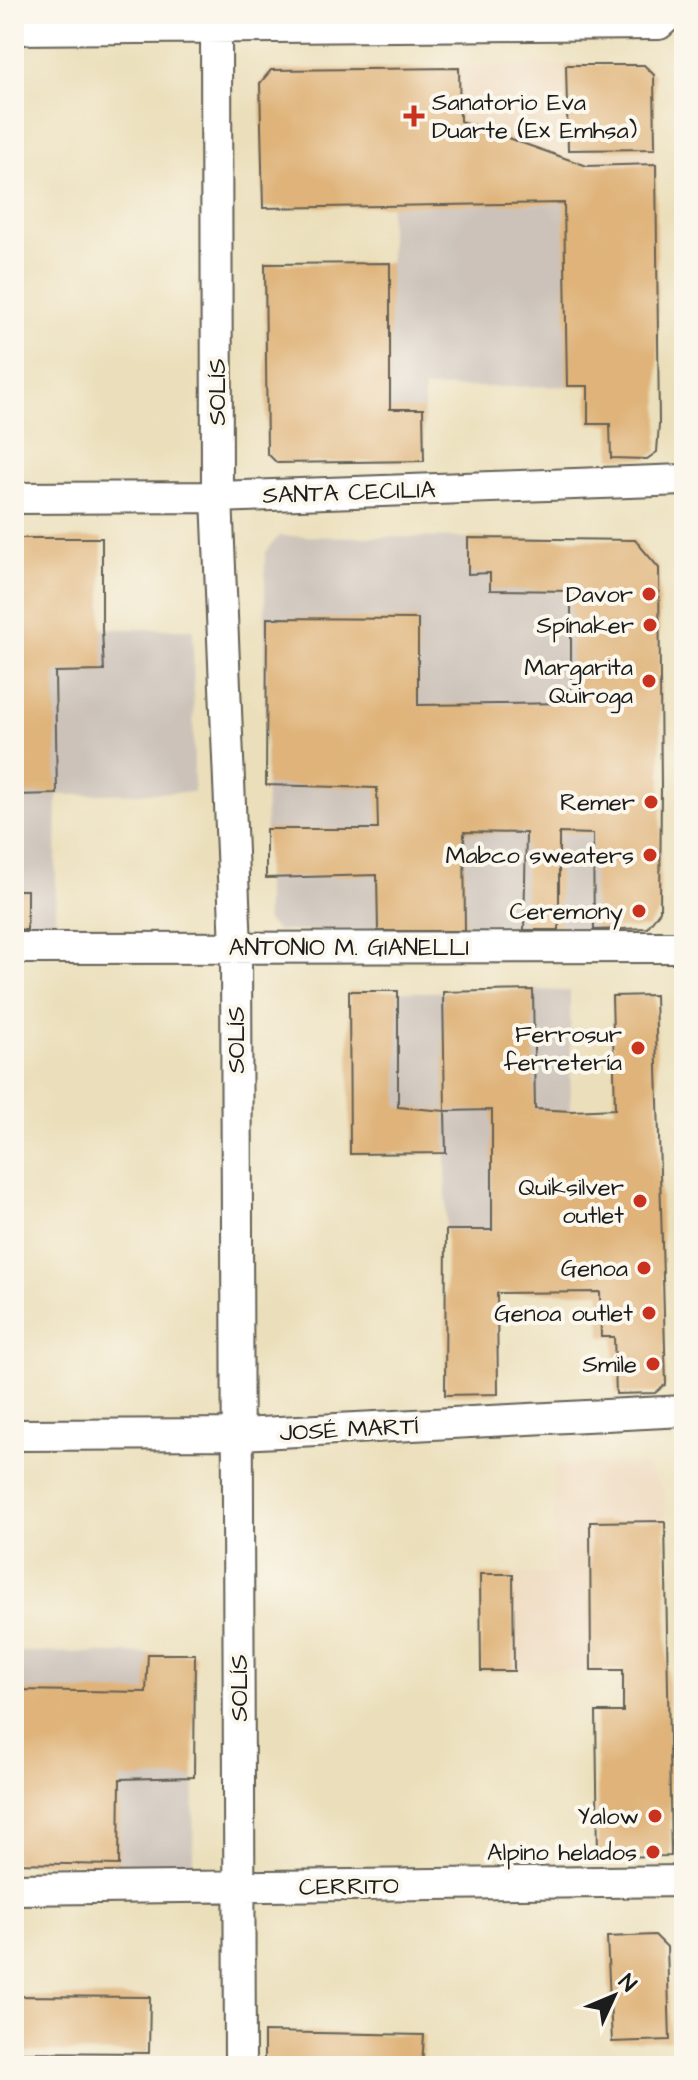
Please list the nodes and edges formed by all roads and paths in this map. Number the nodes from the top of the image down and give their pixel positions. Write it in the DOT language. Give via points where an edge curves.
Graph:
graph roads {
  1 [pos="670,14"];
  2 [pos="215,21"];
  3 [pos="14,29"];
  4 [pos="684,480"];
  5 [pos="217,497"];
  6 [pos="14,498"];
  7 [pos="236,947"];
  8 [pos="684,947"];
  9 [pos="14,948"];
  10 [pos="684,1411"];
  11 [pos="239,1434"];
  12 [pos="14,1435"];
  13 [pos="684,1881"];
  14 [pos="239,1888"];
  15 [pos="14,1889"];
  16 [pos="240,2066"];
  1 -- 2 [label="street" via="659,24"];
  2 -- 3 [label="street"];
  2 -- 5 [label="street, SOLÍS"];
  4 -- 5 [label="street, SANTA CECILIA"];
  5 -- 6 [label="street, SANTA CECILIA"];
  5 -- 7 [label="street, SOLÍS"];
  7 -- 8 [label="street, ANTONIO M. GIANELLI"];
  7 -- 9 [label="street, ANTONIO M. GIANELLI"];
  7 -- 11 [label="street, SOLÍS"];
  10 -- 11 [label="street, JOSÉ MARTÍ"];
  11 -- 12 [label="street, JOSÉ MARTÍ"];
  11 -- 14 [label="street, SOLÍS"];
  13 -- 14 [label="street, CERRITO"];
  14 -- 15 [label="street, CERRITO"];
  14 -- 16 [label="street, SOLÍS"];
}
